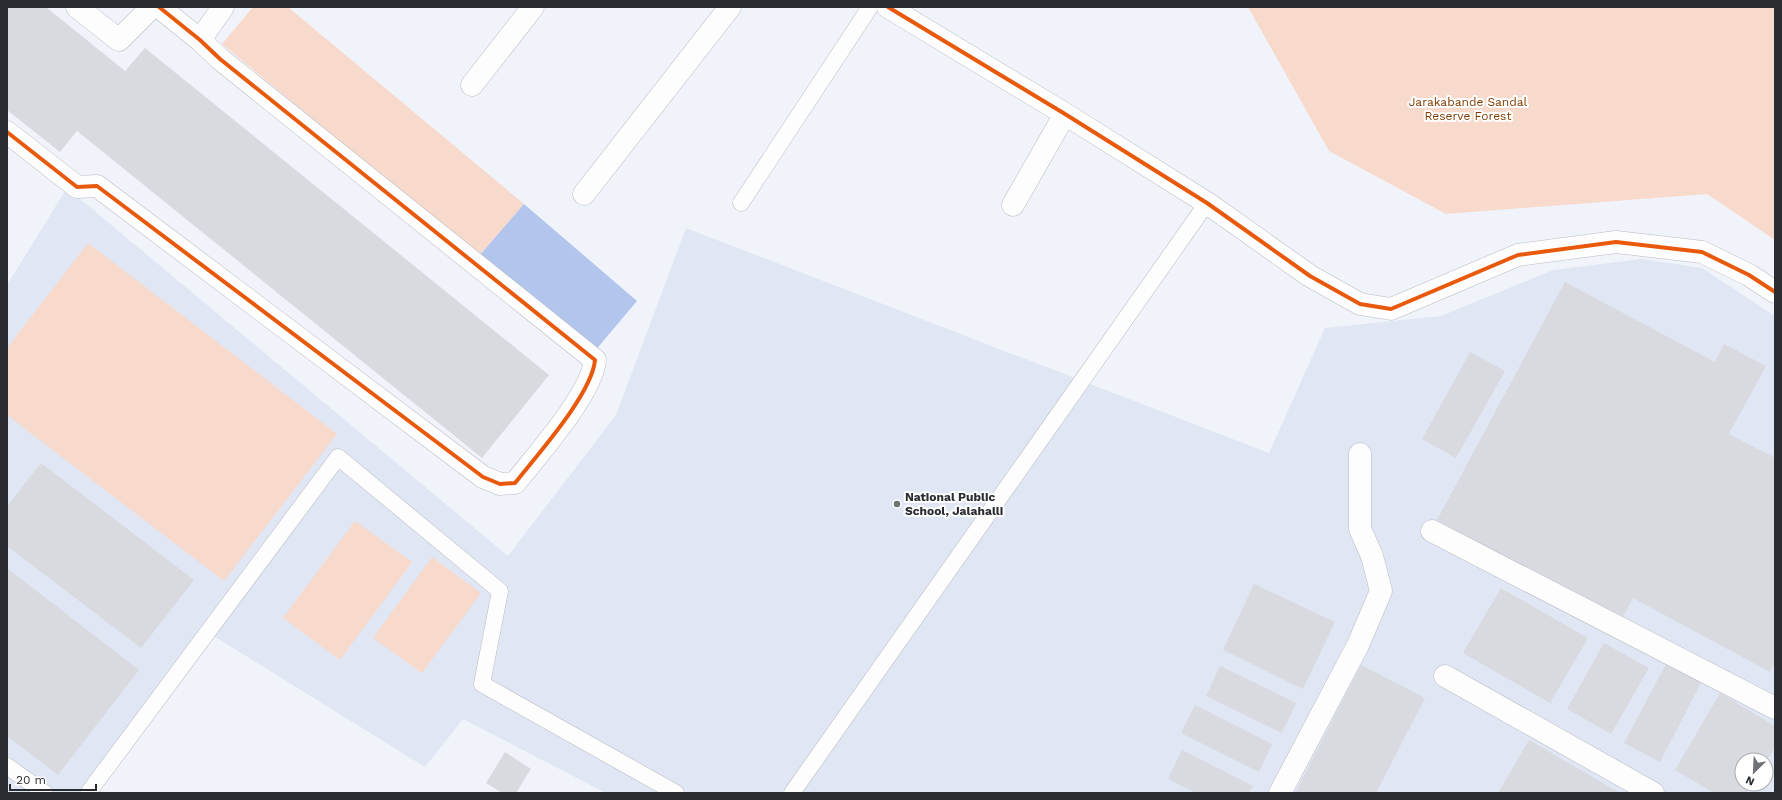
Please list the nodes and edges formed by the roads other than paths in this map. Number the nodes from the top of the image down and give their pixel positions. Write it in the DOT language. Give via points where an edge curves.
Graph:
graph roads {
  1 [pos="77,7"];
  2 [pos="152,7"];
  3 [pos="159,7"];
  4 [pos="223,7"];
  5 [pos="533,7"];
  6 [pos="730,7"];
  7 [pos="870,7"];
  8 [pos="888,7"];
  9 [pos="200,40"];
  10 [pos="472,85"];
  11 [pos="1065,114"];
  12 [pos="7,132"];
  13 [pos="584,194"];
  14 [pos="741,203"];
  15 [pos="1207,203"];
  16 [pos="1013,205"];
  17 [pos="1775,292"];
  18 [pos="1360,454"];
  19 [pos="1432,531"];
  20 [pos="1445,676"];
  21 [pos="1775,708"];
  22 [pos="7,766"];
  23 [pos="45,793"];
  24 [pos="88,793"];
  25 [pos="676,793"];
  26 [pos="792,793"];
  27 [pos="1280,793"];
  28 [pos="1653,793"];
  1 -- 2 [label="street" via="119,40"];
  3 -- 9 [label="street"];
  4 -- 9 [label="street"];
  5 -- 10 [label="street"];
  6 -- 13 [label="street"];
  7 -- 14 [label="lane"];
  8 -- 11 [label="street"];
  9 -- 12 [label="street" via="220,60 595,360 583,395 515,483 500,484 484,477 97,186 77,187"];
  11 -- 15 [label="street"];
  11 -- 16 [label="street"];
  15 -- 17 [label="street" via="1310,276 1360,304 1391,309 1518,255 1616,242 1702,252 1749,275"];
  15 -- 26 [label="lane"];
  18 -- 27 [label="street" via="1360,529 1372,556 1381,591 1358,645"];
  19 -- 21 [label="street"];
  20 -- 28 [label="street"];
  22 -- 23 [label="lane"];
  24 -- 25 [label="lane" via="338,457 500,592 482,684"];
}
